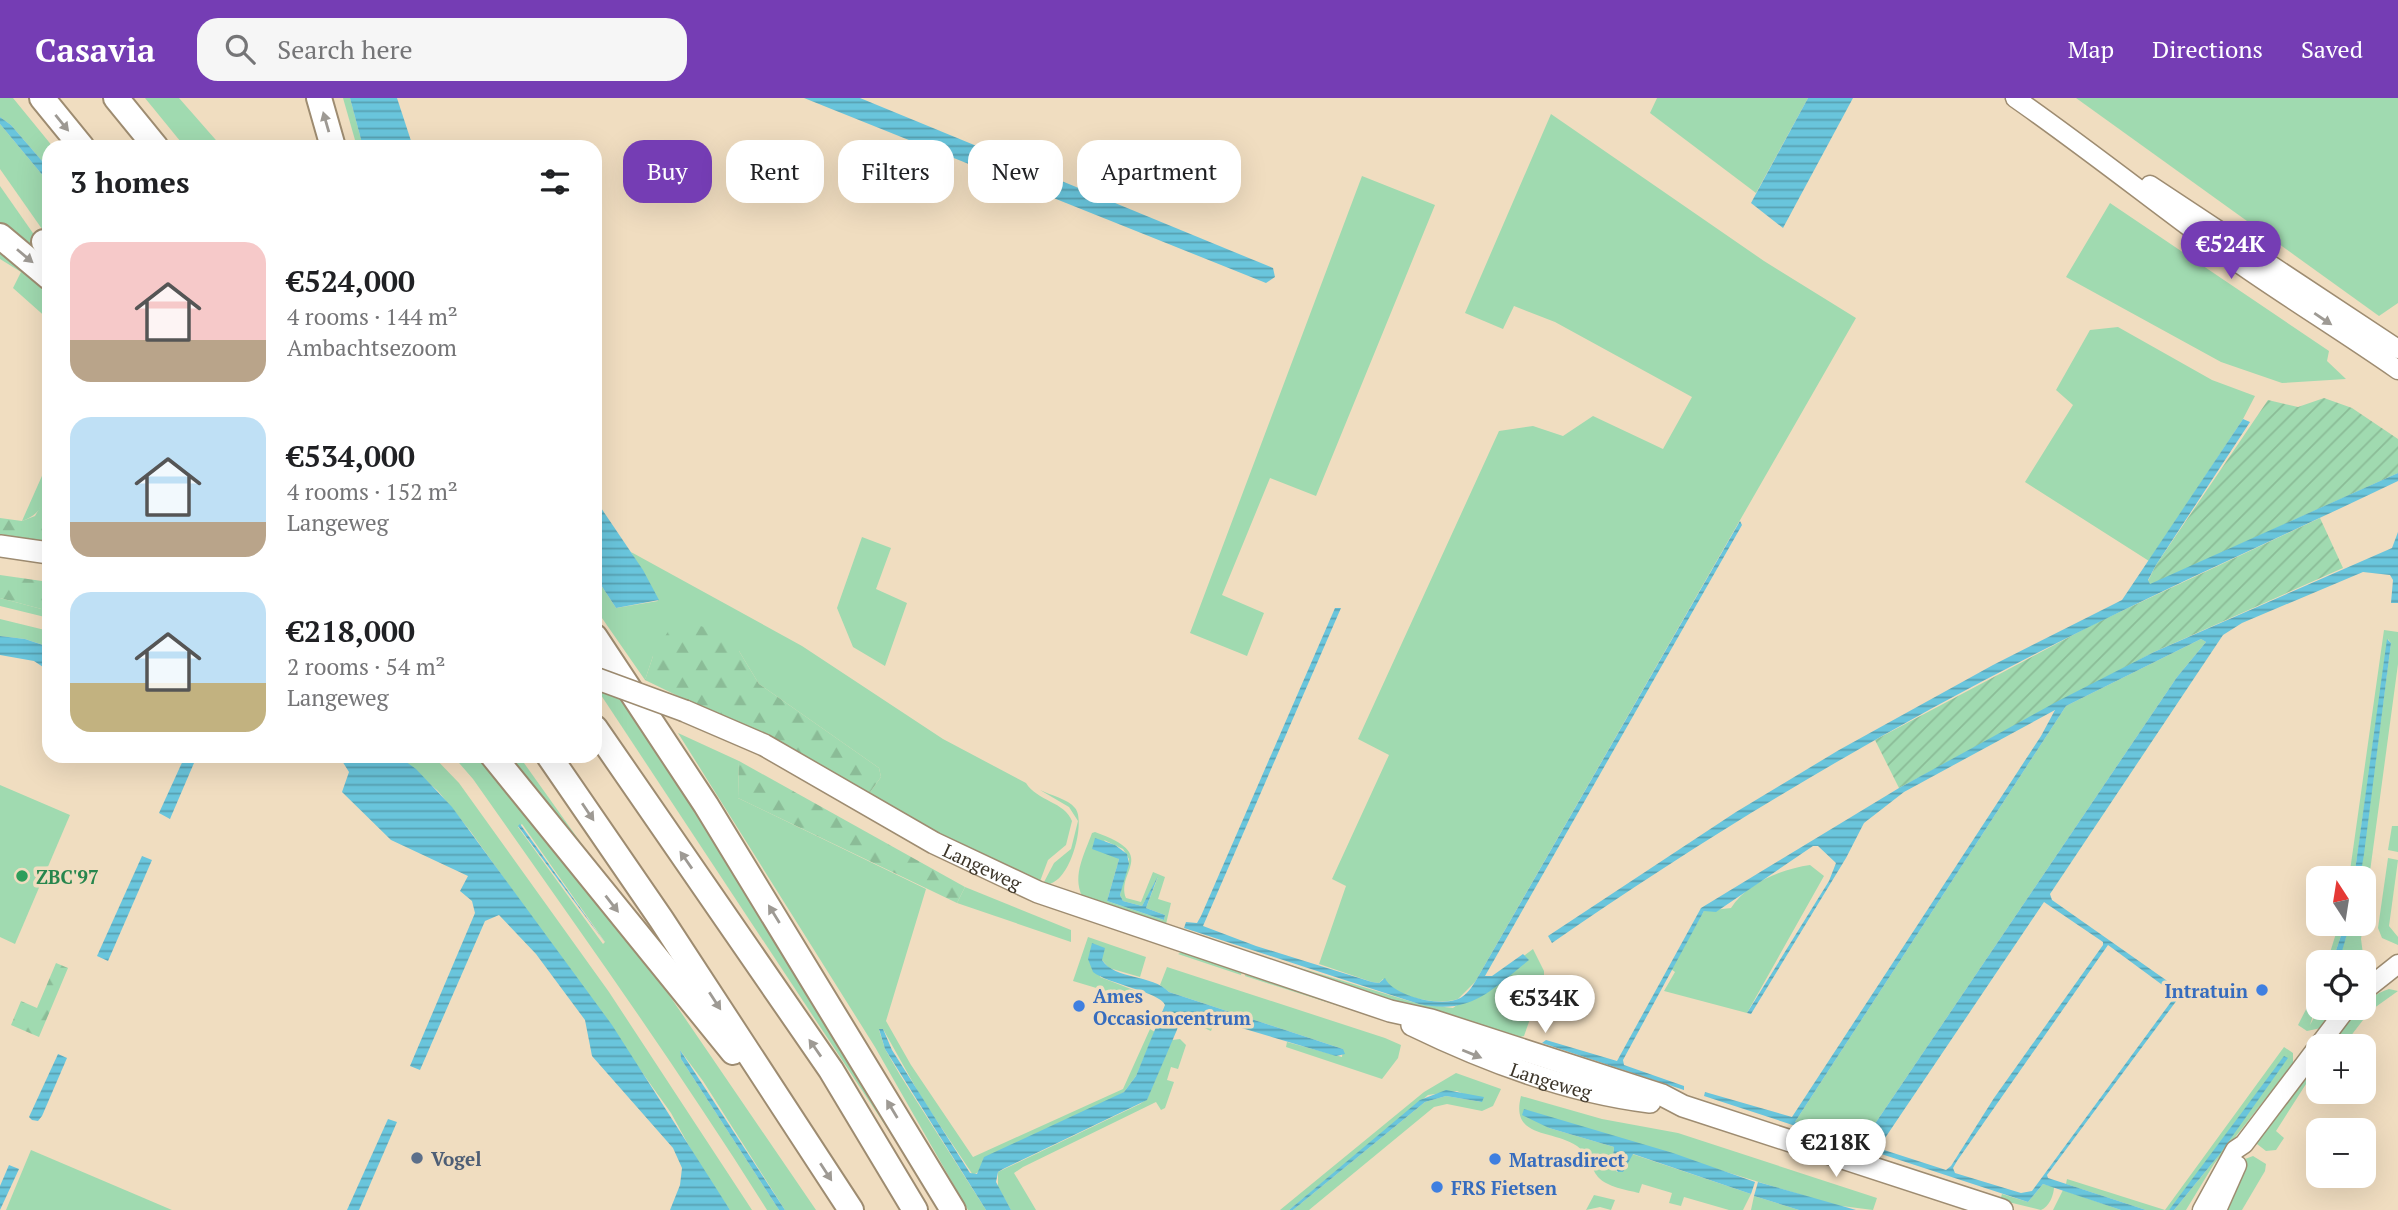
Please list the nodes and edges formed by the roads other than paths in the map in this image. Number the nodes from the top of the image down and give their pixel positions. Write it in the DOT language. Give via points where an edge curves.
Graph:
graph roads {
  1 [pos="42,98"];
  2 [pos="116,98"];
  3 [pos="319,98"];
  4 [pos="2015,98"];
  5 [pos="76,140"];
  6 [pos="150,140"];
  7 [pos="331,140"];
  8 [pos="0,236"];
  9 [pos="42,271"];
  10 [pos="2392,347"];
  11 [pos="2398,370"];
  12 [pos="0,545"];
  13 [pos="42,552"];
  14 [pos="602,648"];
  15 [pos="602,681"];
  16 [pos="602,738"];
  17 [pos="498,763"];
  18 [pos="554,763"];
  19 [pos="2395,966"];
  20 [pos="2376,981"];
  21 [pos="2338,1020"];
  22 [pos="802,1133"];
  23 [pos="2244,1144"];
  24 [pos="851,1210"];
  25 [pos="915,1210"];
  26 [pos="953,1210"];
  27 [pos="2002,1210"];
  28 [pos="2202,1210"];
  29 [pos="2217,1210"];
  1 -- 5 [label="highway, one-way"];
  2 -- 6 [label="highway"];
  7 -- 3 [label="highway, one-way"];
  4 -- 10 [label="street"];
  8 -- 9 [label="highway, one-way"];
  10 -- 11 [label="street"];
  12 -- 13 [label="main road"];
  26 -- 14 [label="highway, one-way" via="706,805"];
  15 -- 27 [label="main road, Langeweg, bridge" via="764,745 956,855 1038,892"];
  25 -- 16 [label="highway, one-way" via="831,1070"];
  17 -- 22 [label="highway, one-way" via="666,974"];
  18 -- 22 [label="highway, one-way"];
  19 -- 20 [label="street"];
  21 -- 23 [label="street"];
  22 -- 24 [label="highway, one-way"];
  23 -- 28 [label="street" via="2235,1150"];
  23 -- 29 [label="street"];
}
